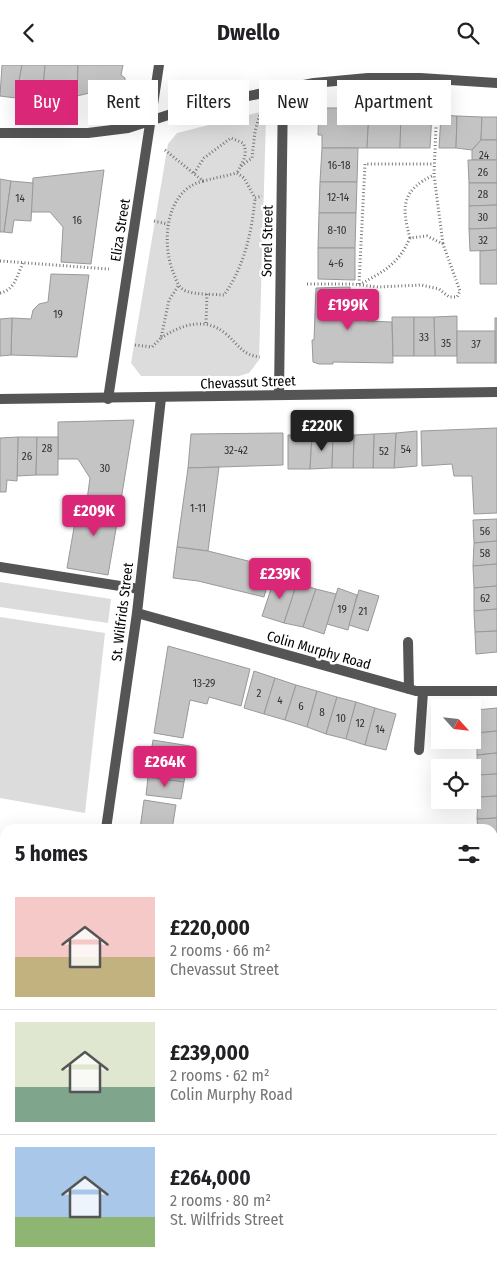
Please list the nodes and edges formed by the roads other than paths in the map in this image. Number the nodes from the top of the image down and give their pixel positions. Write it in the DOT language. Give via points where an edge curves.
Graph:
graph roads {
  1 [pos="160,65"];
  2 [pos="158,80"];
  3 [pos="327,82"];
  4 [pos="497,83"];
  5 [pos="259,94"];
  6 [pos="158,118"];
  7 [pos="135,125"];
  8 [pos="150,125"];
  9 [pos="283,125"];
  10 [pos="0,133"];
  11 [pos="497,392"];
  12 [pos="279,394"];
  13 [pos="161,398"];
  14 [pos="0,399"];
  15 [pos="108,399"];
  16 [pos="0,567"];
  17 [pos="139,589"];
  18 [pos="137,613"];
  19 [pos="408,642"];
  20 [pos="409,689"];
  21 [pos="497,691"];
  22 [pos="423,692"];
  23 [pos="419,750"];
  24 [pos="107,824"];
  1 -- 2 [label="street, Eliza Street"];
  3 -- 4 [label="street" via="420,78"];
  5 -- 6 [label="street"];
  7 -- 10 [label="street" via="88,133"];
  8 -- 15 [label="street, Eliza Street"];
  9 -- 12 [label="street, Sorrel Street"];
  11 -- 12 [label="street, Chevassut Street"];
  12 -- 13 [label="street, Chevassut Street"];
  13 -- 15 [label="street, Chevassut Street"];
  13 -- 17 [label="street, St. Wilfrids Street"];
  14 -- 15 [label="street, Chevassut Street"];
  16 -- 17 [label="street"];
  17 -- 18 [label="street, St. Wilfrids Street"];
  18 -- 20 [label="street, Colin Murphy Road"];
  18 -- 24 [label="street, St. Wilfrids Street"];
  19 -- 20 [label="street"];
  20 -- 22 [label="street, Colin Murphy Road"];
  21 -- 22 [label="street, Colin Murphy Road"];
  22 -- 23 [label="street"];
}
